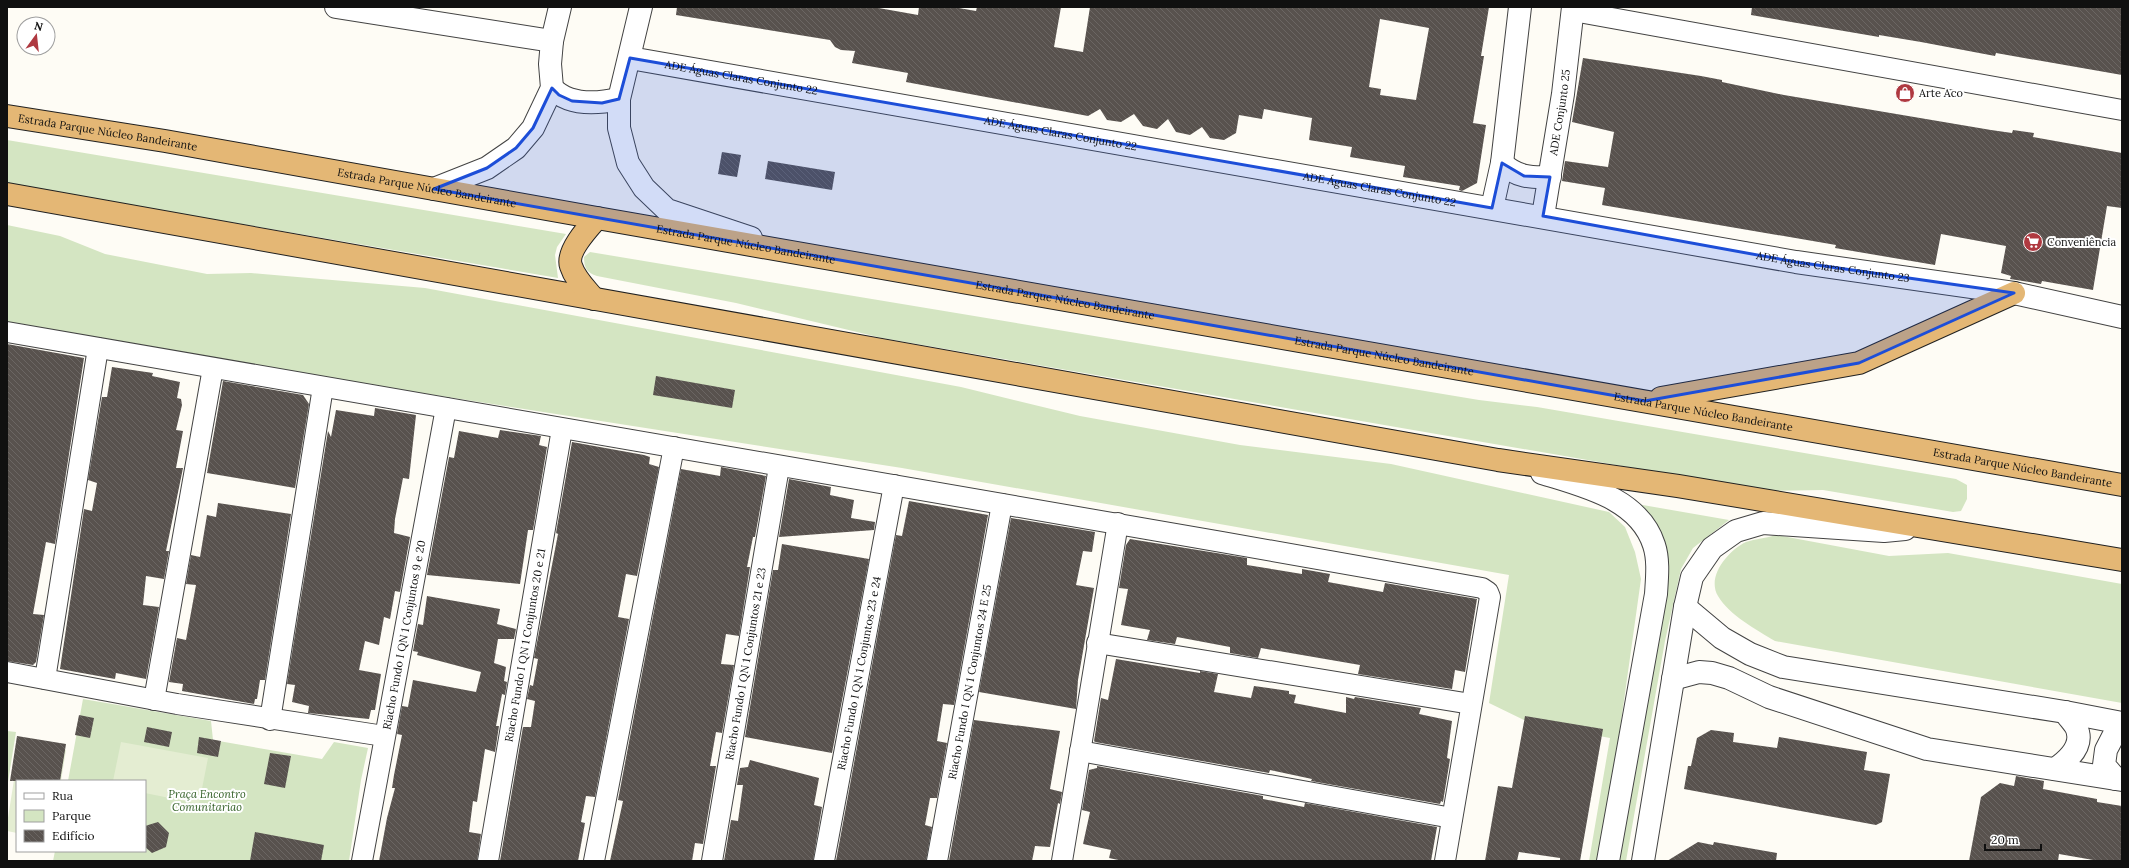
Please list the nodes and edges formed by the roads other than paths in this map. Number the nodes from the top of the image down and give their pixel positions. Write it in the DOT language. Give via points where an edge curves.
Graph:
graph roads {
  1 [pos="336,7"];
  2 [pos="560,7"];
  3 [pos="641,7"];
  4 [pos="1520,7"];
  5 [pos="1573,9"];
  6 [pos="552,41"];
  7 [pos="630,58"];
  8 [pos="552,88"];
  9 [pos="619,99"];
  10 [pos="2122,110"];
  11 [pos="7,116"];
  12 [pos="1502,163"];
  13 [pos="1550,177"];
  14 [pos="434,189"];
  15 [pos="7,194"];
  16 [pos="1492,208"];
  17 [pos="1543,216"];
  18 [pos="597,218"];
  19 [pos="800,254"];
  20 [pos="2014,293"];
  21 [pos="594,299"];
  22 [pos="2122,317"];
  23 [pos="7,332"];
  24 [pos="98,348"];
  25 [pos="213,368"];
  26 [pos="323,387"];
  27 [pos="1645,401"];
  28 [pos="446,408"];
  29 [pos="562,429"];
  30 [pos="674,447"];
  31 [pos="1498,460"];
  32 [pos="779,467"];
  33 [pos="894,485"];
  34 [pos="2122,485"];
  35 [pos="1002,504"];
  36 [pos="1118,523"];
  37 [pos="1934,527"];
  38 [pos="2122,560"];
  39 [pos="1685,607"];
  40 [pos="1097,643"];
  41 [pos="1783,667"];
  42 [pos="7,672"];
  43 [pos="1673,678"];
  44 [pos="45,679"];
  45 [pos="1769,697"];
  46 [pos="154,700"];
  47 [pos="1471,704"];
  48 [pos="2064,712"];
  49 [pos="270,720"];
  50 [pos="2121,723"];
  51 [pos="384,736"];
  52 [pos="1080,751"];
  53 [pos="2055,769"];
  54 [pos="2119,780"];
  55 [pos="1452,818"];
  56 [pos="1066,860"];
  57 [pos="362,861"];
  58 [pos="488,861"];
  59 [pos="594,861"];
  60 [pos="712,861"];
  61 [pos="824,861"];
  62 [pos="937,861"];
  63 [pos="1445,861"];
  64 [pos="1608,861"];
  65 [pos="1643,861"];
  1 -- 6 [label="street"];
  2 -- 6 [label="street"];
  3 -- 7 [label="street"];
  4 -- 12 [label="street"];
  5 -- 10 [label="street"];
  5 -- 13 [label="street, ADE Conjunto 25"];
  6 -- 8 [label="street"];
  7 -- 9 [label="street"];
  7 -- 16 [label="street, ADE Águas Claras Conjunto 22"];
  8 -- 9 [label="street" via="559,95 572,101 602,103"];
  8 -- 14 [label="street" via="534,128 516,148 487,168"];
  9 -- 19 [label="street" via="619,128 628,163 644,188 667,210"];
  11 -- 14 [label="highway, Estrada Parque Núcleo Bandeirante"];
  12 -- 13 [label="street" via="1509,170 1524,176"];
  12 -- 16 [label="street"];
  13 -- 17 [label="street, ADE Conjunto 25"];
  14 -- 18 [label="highway, Estrada Parque Núcleo Bandeirante"];
  15 -- 21 [label="highway"];
  16 -- 17 [label="street, ADE Águas Claras Conjunto 22"];
  17 -- 20 [label="street, ADE Águas Claras Conjunto 23" via="1796,262"];
  18 -- 19 [label="highway, Estrada Parque Núcleo Bandeirante"];
  18 -- 21 [label="highway" via="574,248 570,264 577,278"];
  19 -- 27 [label="highway, Estrada Parque Núcleo Bandeirante"];
  20 -- 22 [label="street, ADE Águas Claras Conjunto 23"];
  20 -- 27 [label="highway" via="1859,362"];
  21 -- 31 [label="highway"];
  23 -- 24 [label="street"];
  24 -- 25 [label="street"];
  24 -- 44 [label="street"];
  25 -- 26 [label="street"];
  25 -- 46 [label="street"];
  26 -- 28 [label="street"];
  26 -- 49 [label="street"];
  27 -- 34 [label="highway, Estrada Parque Núcleo Bandeirante"];
  28 -- 29 [label="street"];
  28 -- 51 [label="street, Riacho Fundo I QN 1 Conjuntos 9 e 20"];
  29 -- 30 [label="street"];
  29 -- 58 [label="street, Riacho Fundo I QN 1 Conjuntos 20 e 21"];
  30 -- 32 [label="street"];
  30 -- 59 [label="street"];
  31 -- 37 [label="highway"];
  31 -- 64 [label="street" via="1581,485 1618,501 1635,514 1646,527 1654,546 1657,568 1656,594"];
  32 -- 33 [label="street"];
  32 -- 60 [label="street, Riacho Fundo I QN 1 Conjuntos 21 e 23"];
  33 -- 35 [label="street"];
  33 -- 61 [label="street, Riacho Fundo I QN 1 Conjuntos 23 e 24"];
  35 -- 36 [label="street"];
  35 -- 62 [label="street, Riacho Fundo I QN 1 Conjuntos 24 E 25"];
  36 -- 40 [label="street"];
  36 -- 47 [label="street" via="1482,588 1490,597"];
  37 -- 38 [label="highway"];
  37 -- 39 [label="street" via="1884,530 1762,523 1736,531 1712,548 1692,578"];
  39 -- 41 [label="street" via="1722,638 1750,654"];
  39 -- 43 [label="street"];
  40 -- 47 [label="street"];
  40 -- 52 [label="street"];
  41 -- 45 [label="street"];
  41 -- 48 [label="street"];
  42 -- 44 [label="street"];
  43 -- 45 [label="street" via="1699,672 1712,673"];
  43 -- 65 [label="street"];
  44 -- 46 [label="street"];
  45 -- 53 [label="street" via="1927,749"];
  46 -- 49 [label="street"];
  47 -- 55 [label="street"];
  48 -- 50 [label="street"];
  48 -- 53 [label="street" via="2076,727 2077,743 2072,756"];
  49 -- 51 [label="street"];
  50 -- 54 [label="street" via="2106,750 2104,765"];
  51 -- 57 [label="street, Riacho Fundo I QN 1 Conjuntos 9 e 20"];
  52 -- 55 [label="street"];
  52 -- 56 [label="street"];
  53 -- 54 [label="street"];
  55 -- 63 [label="street"];
}
